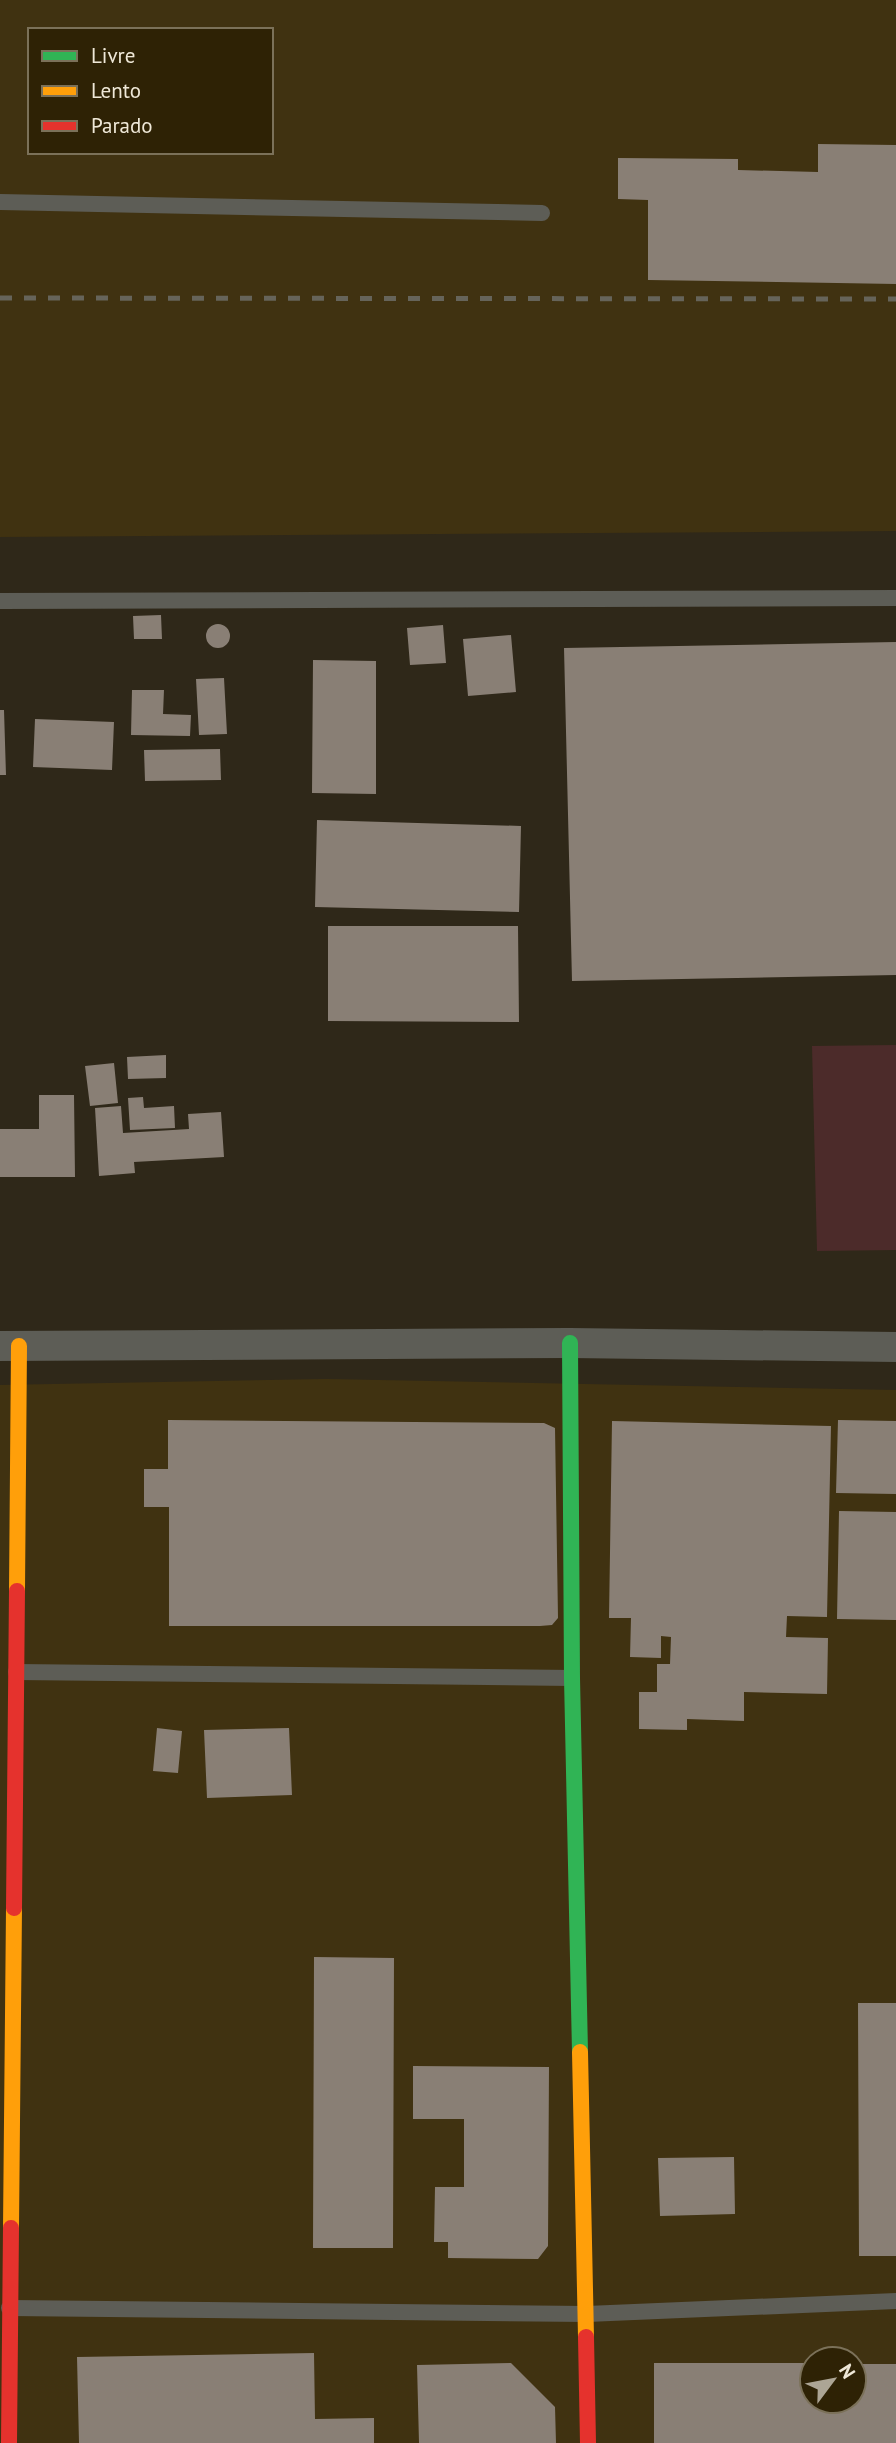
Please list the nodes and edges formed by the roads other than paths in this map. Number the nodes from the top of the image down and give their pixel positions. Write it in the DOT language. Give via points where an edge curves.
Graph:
graph roads {
  1 [pos="0,202"];
  2 [pos="542,212"];
  3 [pos="896,598"];
  4 [pos="0,601"];
  5 [pos="570,1343"];
  6 [pos="9,1346"];
  7 [pos="896,1347"];
  8 [pos="8,1672"];
  9 [pos="572,1678"];
  10 [pos="896,2301"];
  11 [pos="6,2308"];
  12 [pos="587,2314"];
  13 [pos="9,2443"];
  14 [pos="588,2443"];
  1 -- 2 [label="lane"];
  3 -- 4 [label="lane"];
  5 -- 6 [label="street"];
  5 -- 7 [label="street"];
  5 -- 9 [label="street"];
  6 -- 8 [label="street"];
  8 -- 9 [label="lane"];
  8 -- 11 [label="street"];
  9 -- 12 [label="street"];
  10 -- 12 [label="lane"];
  11 -- 12 [label="lane"];
  11 -- 13 [label="street"];
  12 -- 14 [label="street"];
}
